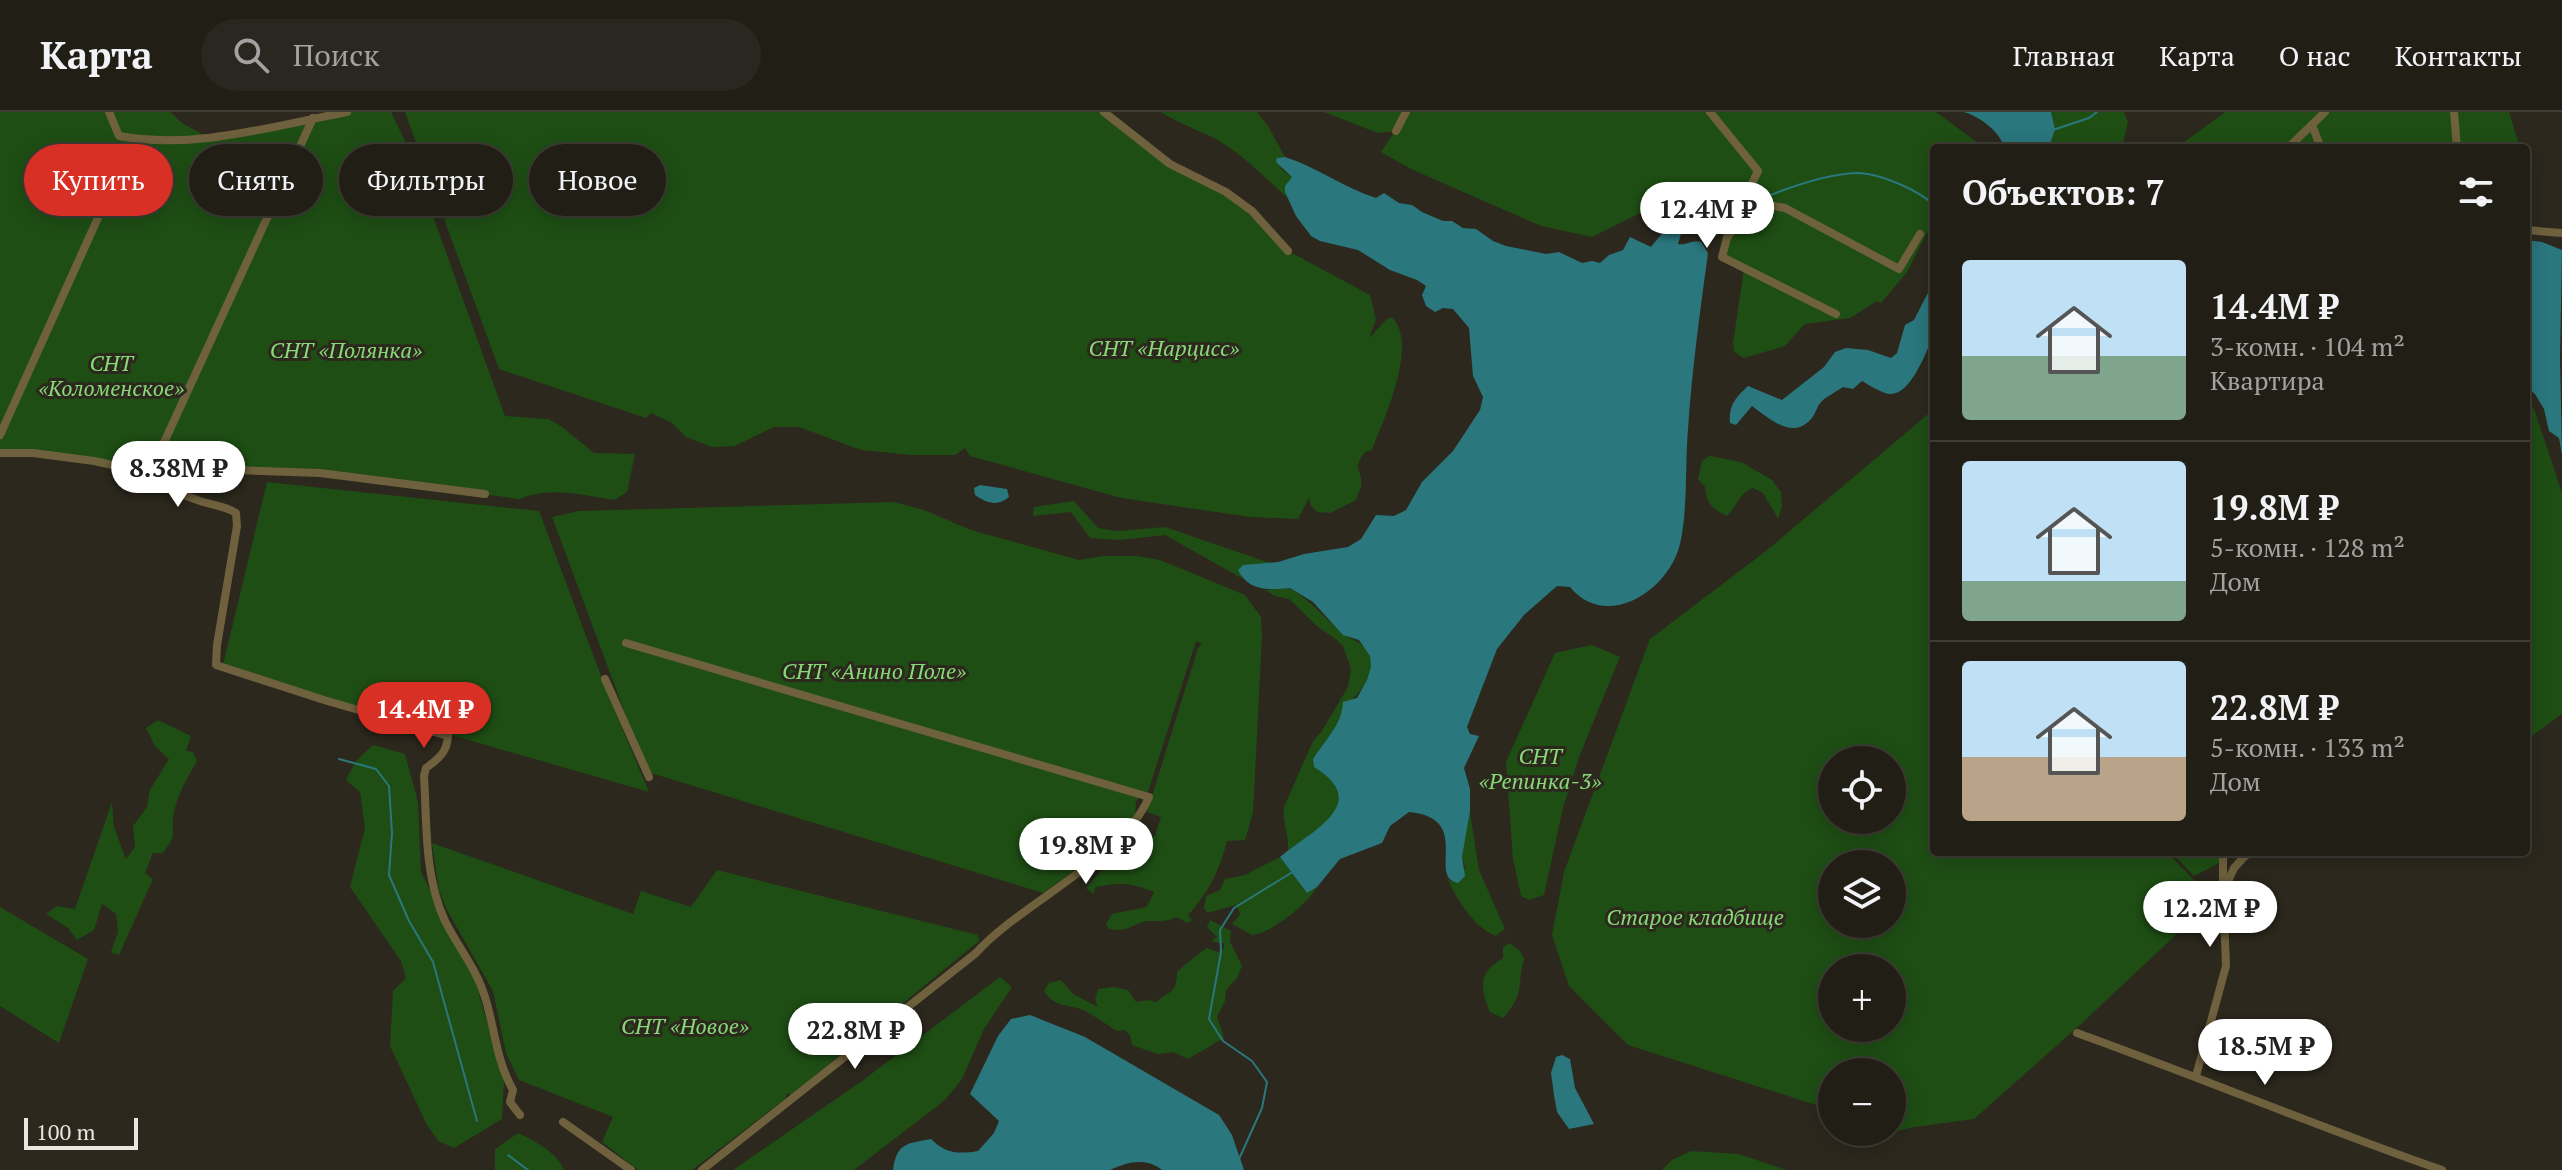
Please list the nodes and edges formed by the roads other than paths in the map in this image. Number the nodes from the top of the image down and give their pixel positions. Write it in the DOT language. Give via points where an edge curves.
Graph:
graph roads {
  1 [pos="109,112"];
  2 [pos="347,112"];
  3 [pos="1104,112"];
  4 [pos="1406,112"];
  5 [pos="1710,112"];
  6 [pos="2325,112"];
  7 [pos="2454,112"];
  8 [pos="313,118"];
  9 [pos="2312,125"];
  10 [pos="1396,131"];
  11 [pos="140,140"];
  12 [pos="2292,144"];
  13 [pos="2319,144"];
  14 [pos="2457,144"];
  15 [pos="1745,210"];
  16 [pos="2530,230"];
  17 [pos="2562,233"];
  18 [pos="1920,234"];
  19 [pos="1288,251"];
  20 [pos="1836,314"];
  21 [pos="0,435"];
  22 [pos="0,453"];
  23 [pos="150,473"];
  24 [pos="485,494"];
  25 [pos="626,643"];
  26 [pos="605,679"];
  27 [pos="649,777"];
  28 [pos="2223,856"];
  29 [pos="2245,856"];
  30 [pos="2223,893"];
  31 [pos="2077,1033"];
  32 [pos="2196,1076"];
  33 [pos="520,1115"];
  34 [pos="563,1122"];
  35 [pos="631,1170"];
  36 [pos="702,1170"];
  37 [pos="2442,1170"];
  1 -- 11 [label="street" via="119,136"];
  2 -- 8 [label="street"];
  3 -- 19 [label="street" via="1170,164 1252,211"];
  4 -- 10 [label="street"];
  5 -- 15 [label="street" via="1758,171"];
  6 -- 9 [label="street"];
  7 -- 14 [label="street"];
  8 -- 11 [label="street" via="209,138"];
  8 -- 23 [label="street"];
  9 -- 12 [label="street"];
  9 -- 13 [label="street"];
  11 -- 21 [label="street" via="130,147 125,172 111,189"];
  15 -- 18 [label="street" via="1752,214 1785,208 1899,269"];
  15 -- 20 [label="street" via="1727,238 1723,258"];
  16 -- 17 [label="street"];
  22 -- 23 [label="street" via="94,461"];
  23 -- 24 [label="street" via="320,473"];
  23 -- 33 [label="street" via="196,500 236,513 216,665 448,736 424,776 431,876 446,921 485,997 503,1072 513,1090 510,1102"];
  25 -- 36 [label="street" via="1149,797 1132,827 1084,868 1004,925 976,953"];
  26 -- 27 [label="street"];
  28 -- 30 [label="street"];
  29 -- 30 [label="street"];
  30 -- 32 [label="street" via="2226,966"];
  31 -- 32 [label="street"];
  32 -- 37 [label="street"];
  34 -- 35 [label="street"];
}
